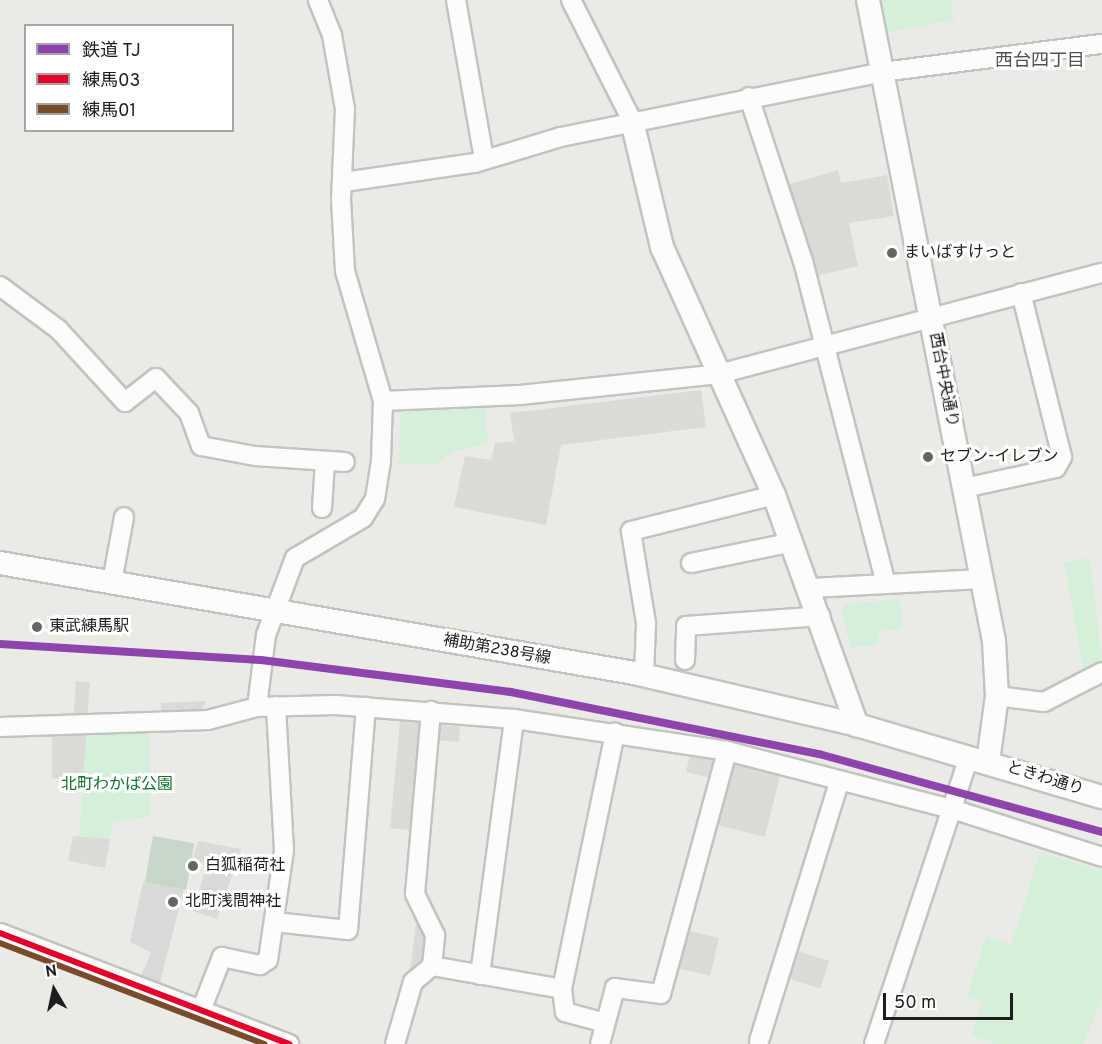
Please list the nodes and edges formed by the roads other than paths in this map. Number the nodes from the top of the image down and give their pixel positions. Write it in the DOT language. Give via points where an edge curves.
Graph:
graph roads {
  1 [pos="318,0"];
  2 [pos="456,0"];
  3 [pos="571,0"];
  4 [pos="868,0"];
  5 [pos="1102,44"];
  6 [pos="882,72"];
  7 [pos="749,97"];
  8 [pos="632,121"];
  9 [pos="484,159"];
  10 [pos="344,182"];
  11 [pos="1102,273"];
  12 [pos="0,286"];
  13 [pos="1021,293"];
  14 [pos="930,315"];
  15 [pos="826,345"];
  16 [pos="719,374"];
  17 [pos="383,401"];
  18 [pos="325,462"];
  19 [pos="345,462"];
  20 [pos="964,488"];
  21 [pos="774,495"];
  22 [pos="322,508"];
  23 [pos="124,517"];
  24 [pos="793,542"];
  25 [pos="0,563"];
  26 [pos="691,563"];
  27 [pos="982,579"];
  28 [pos="112,582"];
  29 [pos="885,584"];
  30 [pos="811,588"];
  31 [pos="273,611"];
  32 [pos="821,616"];
  33 [pos="685,660"];
  34 [pos="1102,672"];
  35 [pos="644,676"];
  36 [pos="998,696"];
  37 [pos="276,706"];
  38 [pos="257,707"];
  39 [pos="366,707"];
  40 [pos="431,711"];
  41 [pos="514,720"];
  42 [pos="857,725"];
  43 [pos="0,727"];
  44 [pos="615,732"];
  45 [pos="727,751"];
  46 [pos="978,760"];
  47 [pos="840,780"];
  48 [pos="1102,796"];
  49 [pos="952,809"];
  50 [pos="1102,857"];
  51 [pos="275,922"];
  52 [pos="0,933"];
  53 [pos="432,966"];
  54 [pos="480,975"];
  55 [pos="562,989"];
  56 [pos="202,1008"];
  57 [pos="605,1023"];
  58 [pos="759,1041"];
  59 [pos="289,1044"];
  60 [pos="395,1044"];
  61 [pos="600,1044"];
  62 [pos="874,1044"];
  1 -- 10 [label="street" via="332,35 345,109"];
  2 -- 9 [label="street"];
  3 -- 8 [label="street"];
  4 -- 6 [label="street, 西台中央通り"];
  5 -- 6 [label="street"];
  6 -- 7 [label="street"];
  6 -- 14 [label="street, 西台中央通り"];
  7 -- 8 [label="street"];
  7 -- 15 [label="street"];
  8 -- 9 [label="street"];
  8 -- 16 [label="street" via="662,247"];
  9 -- 10 [label="street"];
  10 -- 17 [label="street" via="345,271"];
  11 -- 13 [label="street"];
  12 -- 18 [label="street" via="58,329 125,402 156,378 189,413 201,446"];
  13 -- 14 [label="street"];
  13 -- 20 [label="street" via="1062,457 1056,468"];
  14 -- 15 [label="street"];
  14 -- 20 [label="street, 西台中央通り"];
  15 -- 16 [label="street"];
  15 -- 29 [label="street"];
  16 -- 17 [label="street" via="520,395"];
  16 -- 21 [label="street"];
  17 -- 31 [label="street" via="375,499 363,518 295,558"];
  18 -- 19 [label="street"];
  18 -- 22 [label="street"];
  20 -- 27 [label="street, 西台中央通り"];
  21 -- 24 [label="street"];
  21 -- 35 [label="street" via="631,531 646,623"];
  23 -- 28 [label="street"];
  24 -- 26 [label="street"];
  24 -- 30 [label="street"];
  25 -- 28 [label="street, 補助第238号線"];
  27 -- 29 [label="street"];
  27 -- 36 [label="street, 西台中央通り"];
  28 -- 31 [label="street, 補助第238号線"];
  29 -- 30 [label="street"];
  30 -- 32 [label="street"];
  31 -- 35 [label="street, 補助第238号線"];
  31 -- 38 [label="street"];
  32 -- 33 [label="street" via="686,626"];
  32 -- 42 [label="street"];
  34 -- 36 [label="street" via="1044,702"];
  35 -- 42 [label="street, 補助第238号線"];
  36 -- 46 [label="street, 西台中央通り"];
  37 -- 38 [label="street"];
  37 -- 39 [label="street"];
  37 -- 51 [label="street" via="284,850"];
  38 -- 43 [label="street" via="208,720"];
  39 -- 40 [label="street"];
  39 -- 51 [label="street" via="348,930"];
  40 -- 41 [label="street"];
  40 -- 53 [label="street" via="415,894 435,935"];
  41 -- 44 [label="street"];
  41 -- 54 [label="street"];
  42 -- 46 [label="street, 補助第238号線"];
  44 -- 45 [label="street"];
  44 -- 55 [label="street"];
  45 -- 47 [label="street"];
  45 -- 57 [label="street" via="662,994 615,988"];
  46 -- 48 [label="street, ときわ通り"];
  46 -- 49 [label="street"];
  47 -- 49 [label="street"];
  47 -- 58 [label="street"];
  49 -- 50 [label="street"];
  49 -- 62 [label="street"];
  51 -- 56 [label="street" via="266,962 222,957"];
  52 -- 56 [label="street"];
  53 -- 54 [label="street"];
  53 -- 60 [label="street" via="413,982"];
  54 -- 55 [label="street"];
  55 -- 57 [label="street" via="565,1012"];
  56 -- 59 [label="street"];
  57 -- 61 [label="street"];
}
